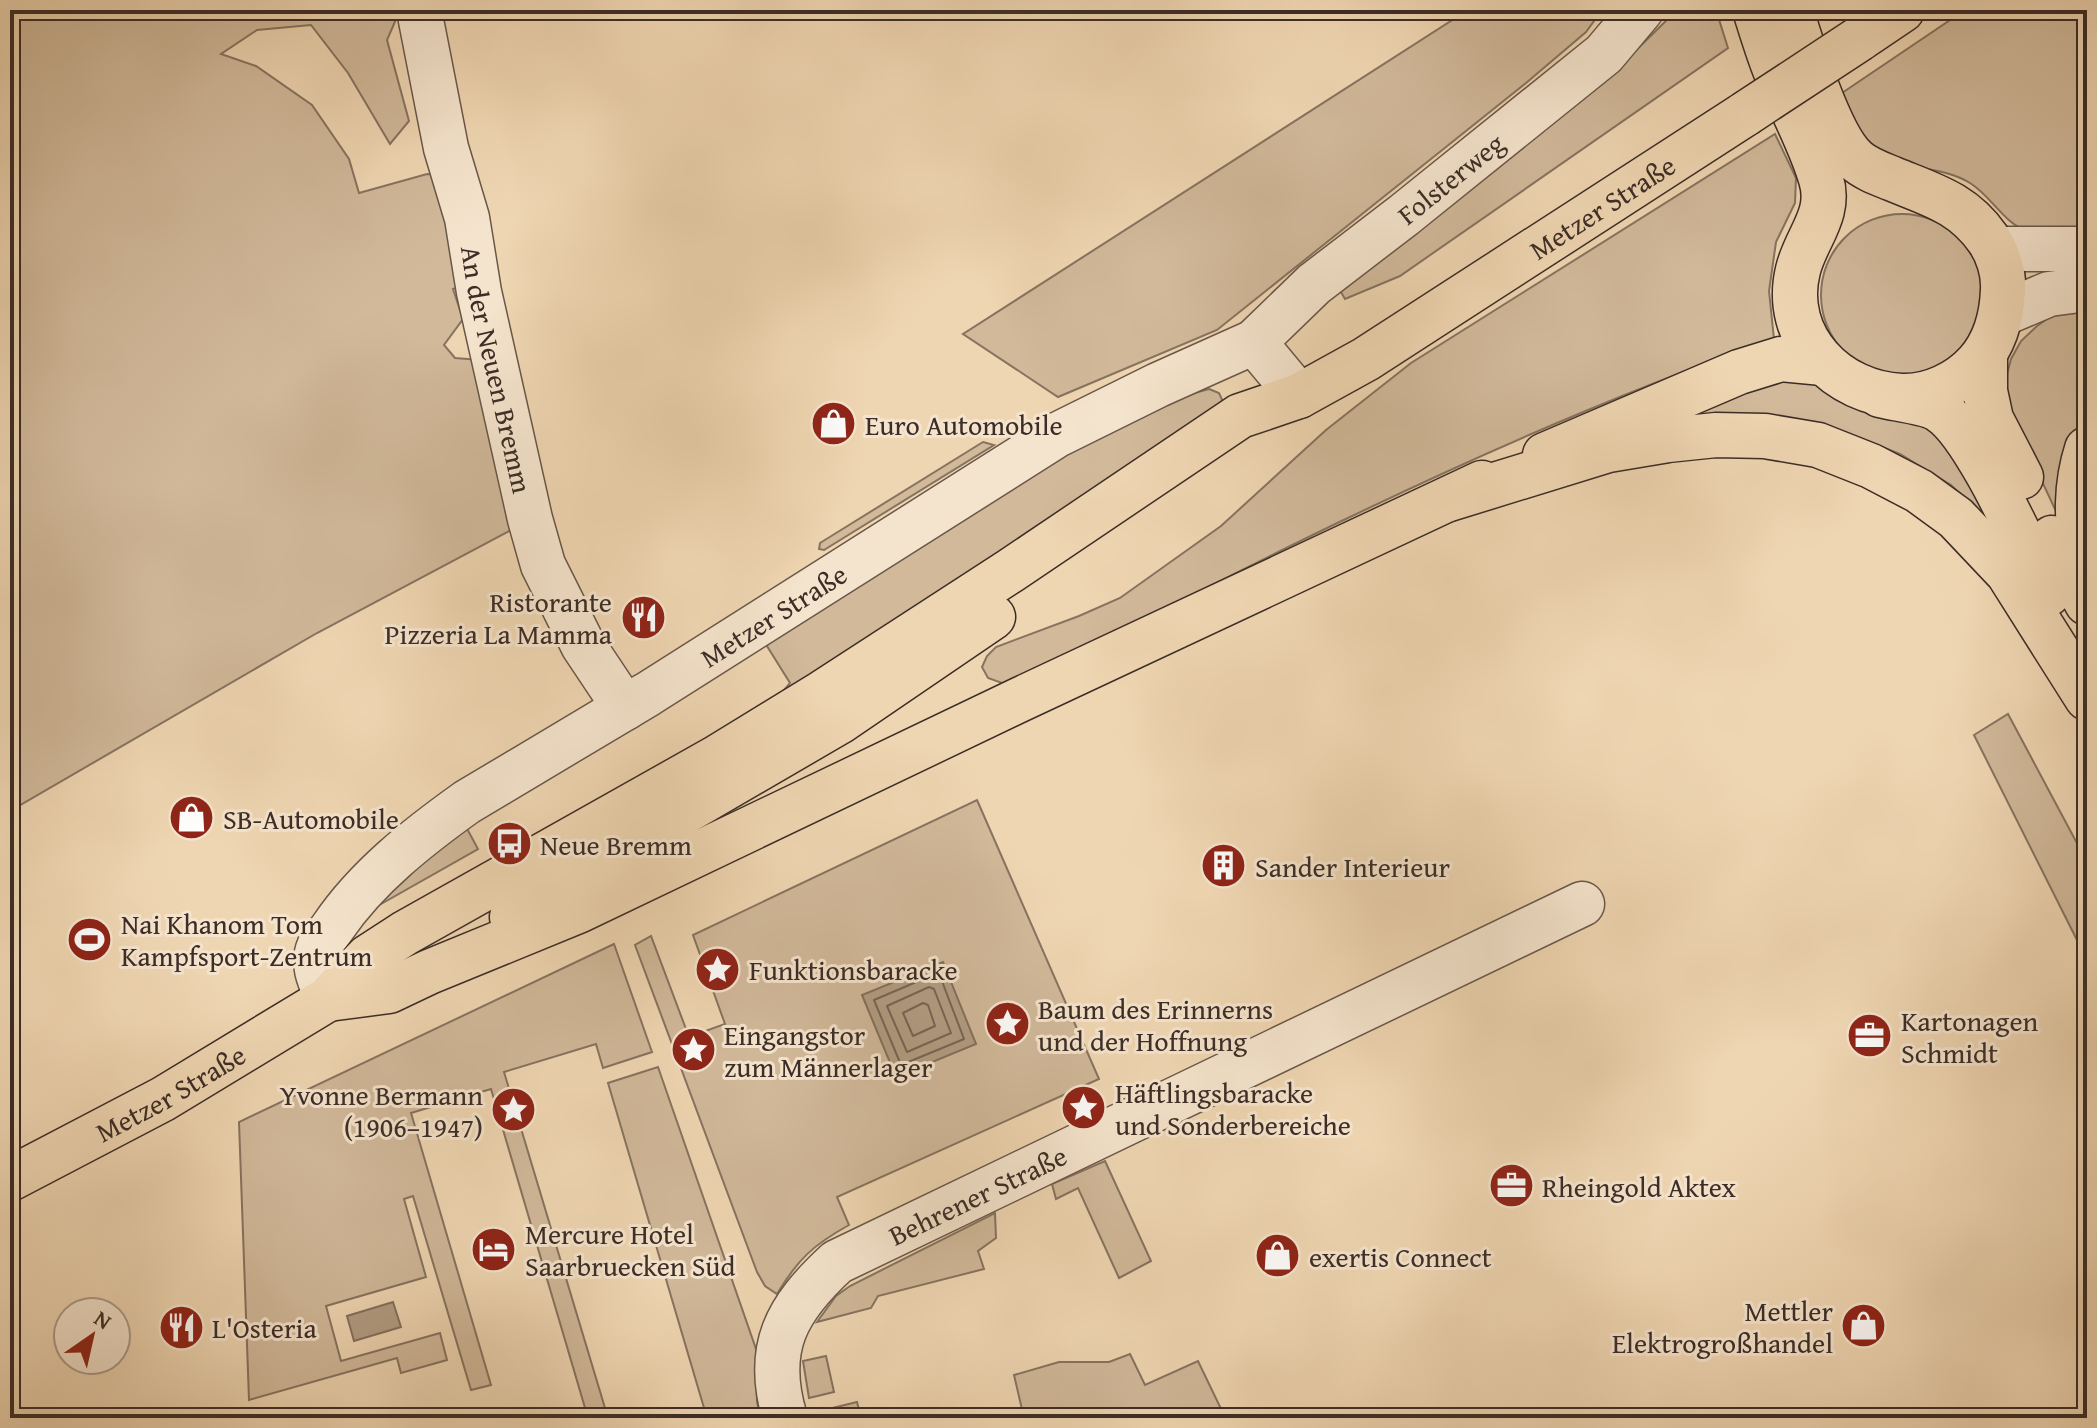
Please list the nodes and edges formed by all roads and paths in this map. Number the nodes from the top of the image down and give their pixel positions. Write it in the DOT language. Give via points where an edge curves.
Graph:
graph roads {
  1 [pos="419,10"];
  2 [pos="1641,10"];
  3 [pos="1755,10"];
  4 [pos="1791,10"];
  5 [pos="1902,10"];
  6 [pos="1921,190"];
  7 [pos="1809,242"];
  8 [pos="1995,249"];
  9 [pos="2087,249"];
  10 [pos="2087,289"];
  11 [pos="2002,314"];
  12 [pos="1254,342"];
  13 [pos="1985,354"];
  14 [pos="1823,363"];
  15 [pos="1880,395"];
  16 [pos="1299,396"];
  17 [pos="2087,449"];
  18 [pos="1449,499"];
  19 [pos="2087,556"];
  20 [pos="2087,603"];
  21 [pos="2087,678"];
  22 [pos="2087,698"];
  23 [pos="625,708"];
  24 [pos="1582,904"];
  25 [pos="429,972"];
  26 [pos="328,999"];
  27 [pos="10,1179"];
  28 [pos="785,1418"];
  1 -- 23 [label="street, An der Neuen Bremm" via="543,565 583,645"];
  2 -- 12 [label="street, Folsterweg" via="1604,54 1314,284"];
  3 -- 7 [label="main road" via="1822,181 1825,208"];
  4 -- 6 [label="main road" via="1822,99 1854,159"];
  5 -- 16 [label="main road, Metzer Straße, bridge" via="1366,359"];
  6 -- 7 [label="main road" via="1888,189 1856,198 1829,216"];
  6 -- 8 [label="main road" via="1951,202 1977,222"];
  7 -- 14 [label="main road" via="1797,272 1796,305 1805,336"];
  8 -- 9 [label="street"];
  8 -- 11 [label="main road" via="2004,281"];
  10 -- 11 [label="street" via="2049,294"];
  11 -- 13 [label="main road"];
  12 -- 16 [label="street"];
  12 -- 23 [label="street, Metzer Straße" via="1057,435"];
  13 -- 15 [label="main road" via="1944,388 1912,396"];
  13 -- 20 [label="main road" via="1991,419"];
  14 -- 15 [label="main road" via="1849,384"];
  14 -- 18 [label="main road" via="1781,359 1739,372"];
  15 -- 21 [label="main road" via="1938,408 1960,428"];
  16 -- 25 [label="main road, Metzer Straße" via="1257,439 839,722 564,882"];
  16 -- 26 [label="main road, Metzer Straße" via="1240,416 809,701 405,933 368,957"];
  17 -- 19 [label="main road" via="2078,501"];
  18 -- 22 [label="main road" via="1608,450 1668,440 1765,436 1818,445 1919,491 1956,518 2008,573"];
  18 -- 25 [label="main road, Metzer Straße" via="592,904"];
  23 -- 26 [label="street, Metzer Straße" via="467,802 377,875 318,949 316,975"];
  24 -- 28 [label="street, Behrener Straße" via="837,1262 801,1298 779,1346 776,1390"];
  25 -- 26 [label="main road, Metzer Straße" via="389,991"];
  26 -- 27 [label="main road, Metzer Straße" via="163,1099"];
}
